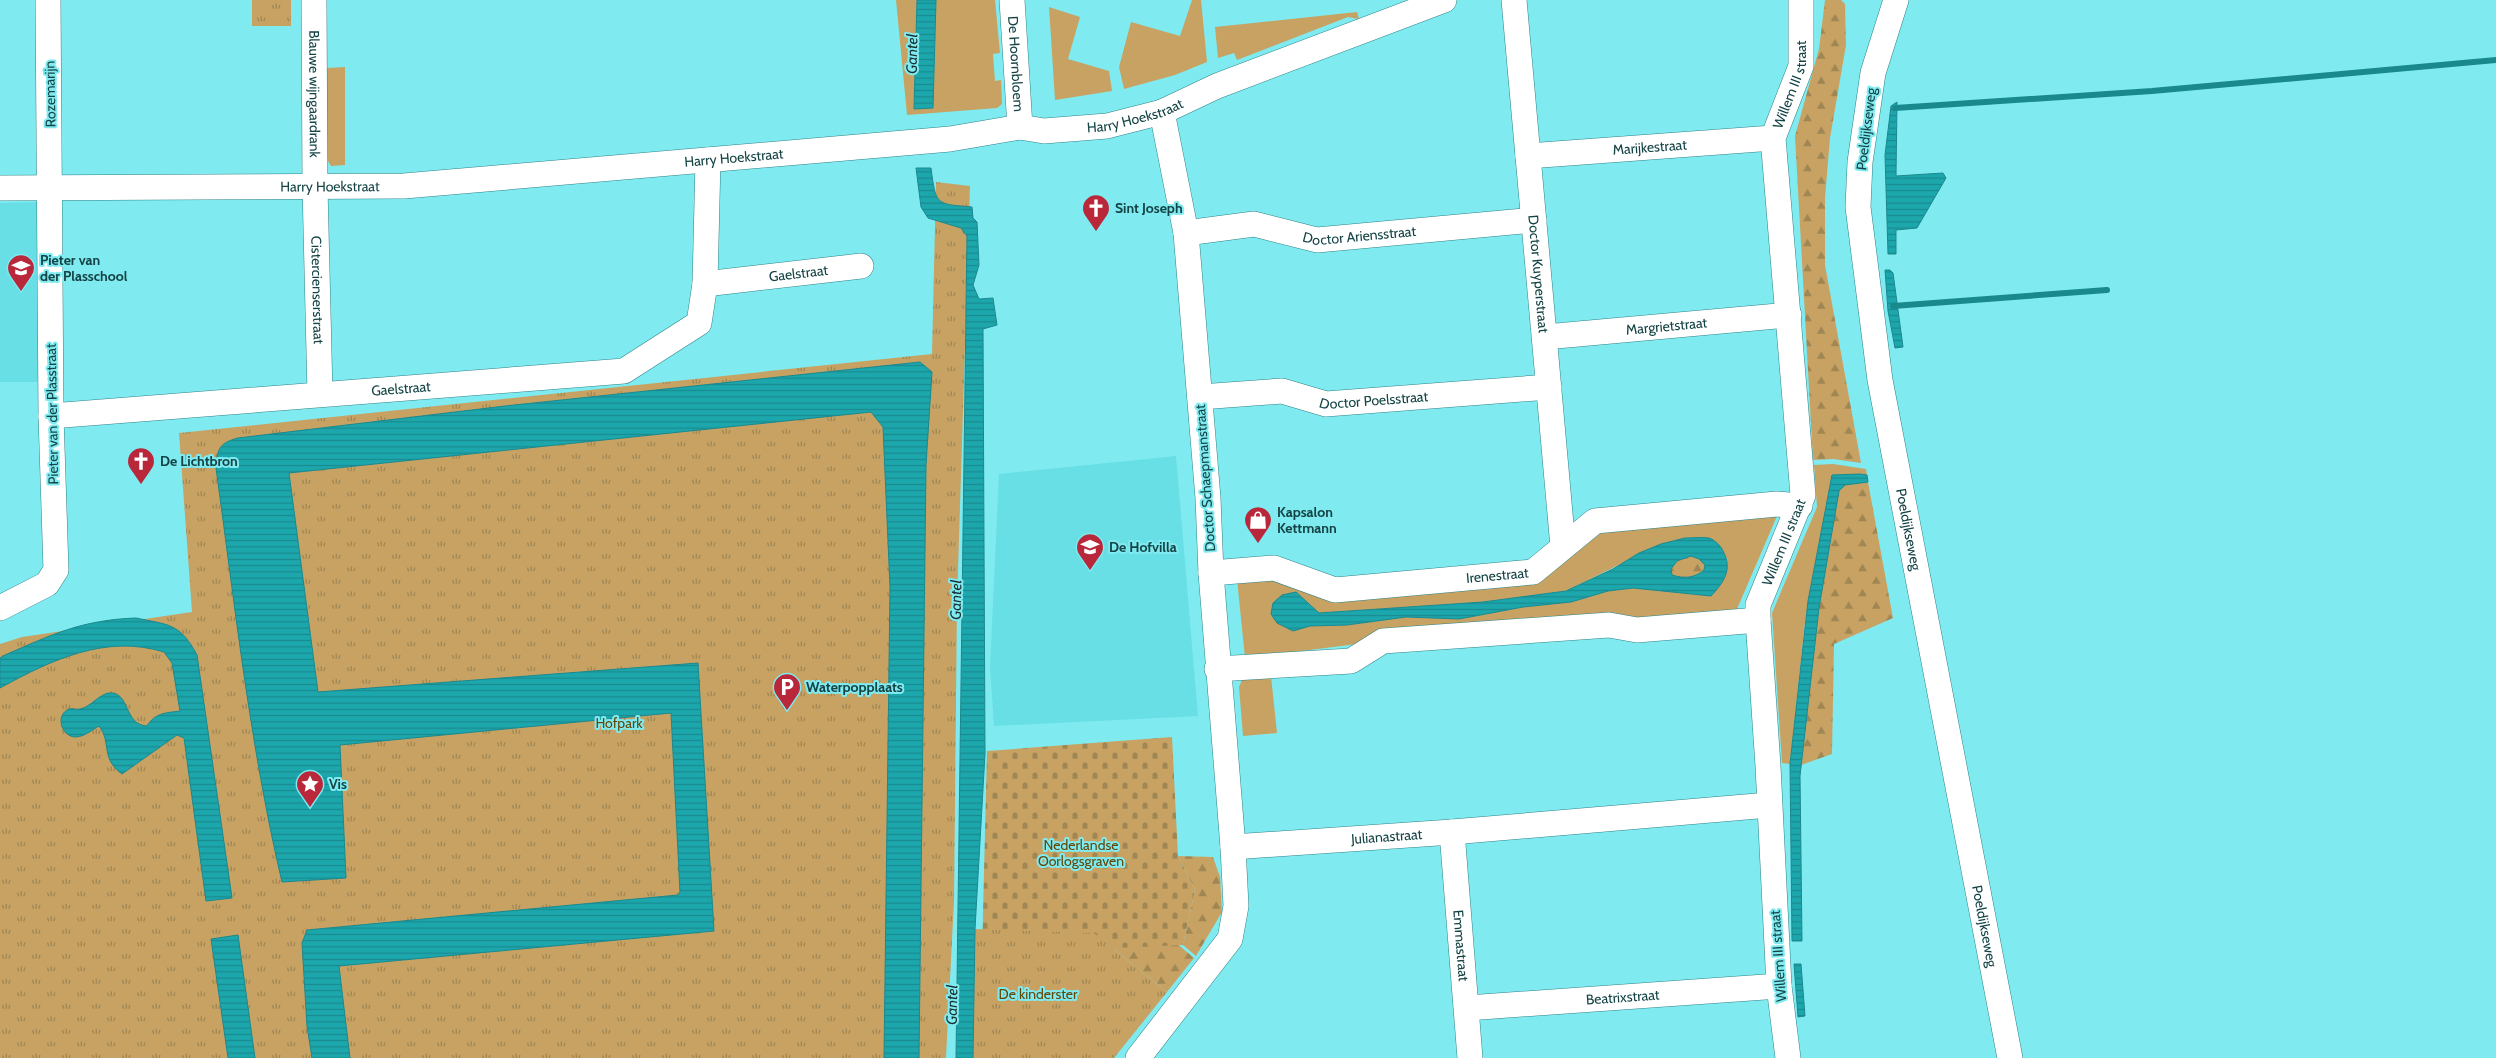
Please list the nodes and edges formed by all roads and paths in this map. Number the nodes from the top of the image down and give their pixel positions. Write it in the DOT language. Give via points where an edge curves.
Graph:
graph roads {
  1 [pos="48,0"];
  2 [pos="314,0"];
  3 [pos="1012,0"];
  4 [pos="1444,0"];
  5 [pos="1514,0"];
  6 [pos="1801,0"];
  7 [pos="1896,0"];
  8 [pos="1162,112"];
  9 [pos="1020,127"];
  10 [pos="1773,138"];
  11 [pos="1528,156"];
  12 [pos="708,160"];
  13 [pos="315,187"];
  14 [pos="0,188"];
  15 [pos="51,188"];
  16 [pos="1534,220"];
  17 [pos="1186,233"];
  18 [pos="861,266"];
  19 [pos="705,284"];
  20 [pos="1790,315"];
  21 [pos="1545,337"];
  22 [pos="1550,387"];
  23 [pos="320,394"];
  24 [pos="1200,397"];
  25 [pos="51,416"];
  26 [pos="1800,506"];
  27 [pos="1563,547"];
  28 [pos="1210,573"];
  29 [pos="0,608"];
  30 [pos="1758,620"];
  31 [pos="1217,669"];
  32 [pos="1769,805"];
  33 [pos="1452,832"];
  34 [pos="1233,847"];
  35 [pos="1779,986"];
  36 [pos="1467,1008"];
  37 [pos="1145,1055"];
  38 [pos="1470,1058"];
  39 [pos="1788,1058"];
  40 [pos="2010,1058"];
  1 -- 15 [label="street, Rozemarijn"];
  2 -- 13 [label="street, Blauwe wijngaardrank"];
  3 -- 9 [label="street, De Hoornbloem"];
  4 -- 8 [label="street, Harry Hoekstraat" via="1217,86"];
  5 -- 11 [label="street, Doctor Kuyperstraat"];
  6 -- 10 [label="street, Willem III straat" via="1801,66"];
  7 -- 40 [label="street, Poeldijkseweg" via="1873,72 1860,162 1858,207 1880,380"];
  8 -- 9 [label="street, Harry Hoekstraat" via="1107,126 1044,131"];
  8 -- 17 [label="street, Doctor Schaepmanstraat"];
  9 -- 12 [label="street, Harry Hoekstraat" via="950,139"];
  10 -- 11 [label="street, Marijkestraat"];
  10 -- 20 [label="street, Willem III straat"];
  11 -- 16 [label="street, Doctor Kuyperstraat"];
  12 -- 13 [label="street, Harry Hoekstraat" via="404,186"];
  12 -- 19 [label="street, Gaelstraat"];
  13 -- 15 [label="street, Harry Hoekstraat"];
  13 -- 23 [label="street, Cistercienserstraat"];
  14 -- 15 [label="street, Harry Hoekstraat"];
  15 -- 25 [label="street, Pieter van der Plasstraat"];
  16 -- 17 [label="street, Doctor Ariensstraat" via="1318,240 1254,224"];
  16 -- 21 [label="street, Doctor Kuyperstraat"];
  17 -- 24 [label="street, Doctor Schaepmanstraat"];
  18 -- 19 [label="street, Gaelstraat"];
  19 -- 23 [label="street, Gaelstraat" via="699,323 624,371"];
  20 -- 21 [label="street, Margrietstraat"];
  20 -- 26 [label="street, Willem III straat" via="1803,495"];
  21 -- 22 [label="street, Doctor Kuyperstraat"];
  22 -- 24 [label="street, Doctor Poelsstraat" via="1326,404 1282,391"];
  22 -- 27 [label="street, Doctor Kuyperstraat"];
  23 -- 25 [label="street, Gaelstraat"];
  24 -- 28 [label="street, Doctor Schaepmanstraat"];
  25 -- 29 [label="street, Pieter van der Plasstraat" via="56,570 47,584"];
  26 -- 27 [label="street, Irenestraat" via="1777,504 1595,522"];
  26 -- 30 [label="street, Willem III straat" via="1758,605"];
  27 -- 28 [label="street, Irenestraat" via="1533,572 1335,590 1274,568"];
  28 -- 31 [label="street, Doctor Schaepmanstraat"];
  30 -- 31 [label="street" via="1637,630 1609,625 1383,641 1350,661"];
  30 -- 32 [label="street, Willem III straat"];
  31 -- 34 [label="street, Doctor Schaepmanstraat"];
  32 -- 33 [label="street, Julianastraat"];
  32 -- 35 [label="street, Willem III straat"];
  33 -- 34 [label="street, Julianastraat"];
  33 -- 36 [label="street, Emmastraat"];
  34 -- 37 [label="street" via="1236,906 1230,939"];
  35 -- 36 [label="street, Beatrixstraat"];
  35 -- 39 [label="street, Willem III straat"];
  36 -- 38 [label="street, Emmastraat"];
}
